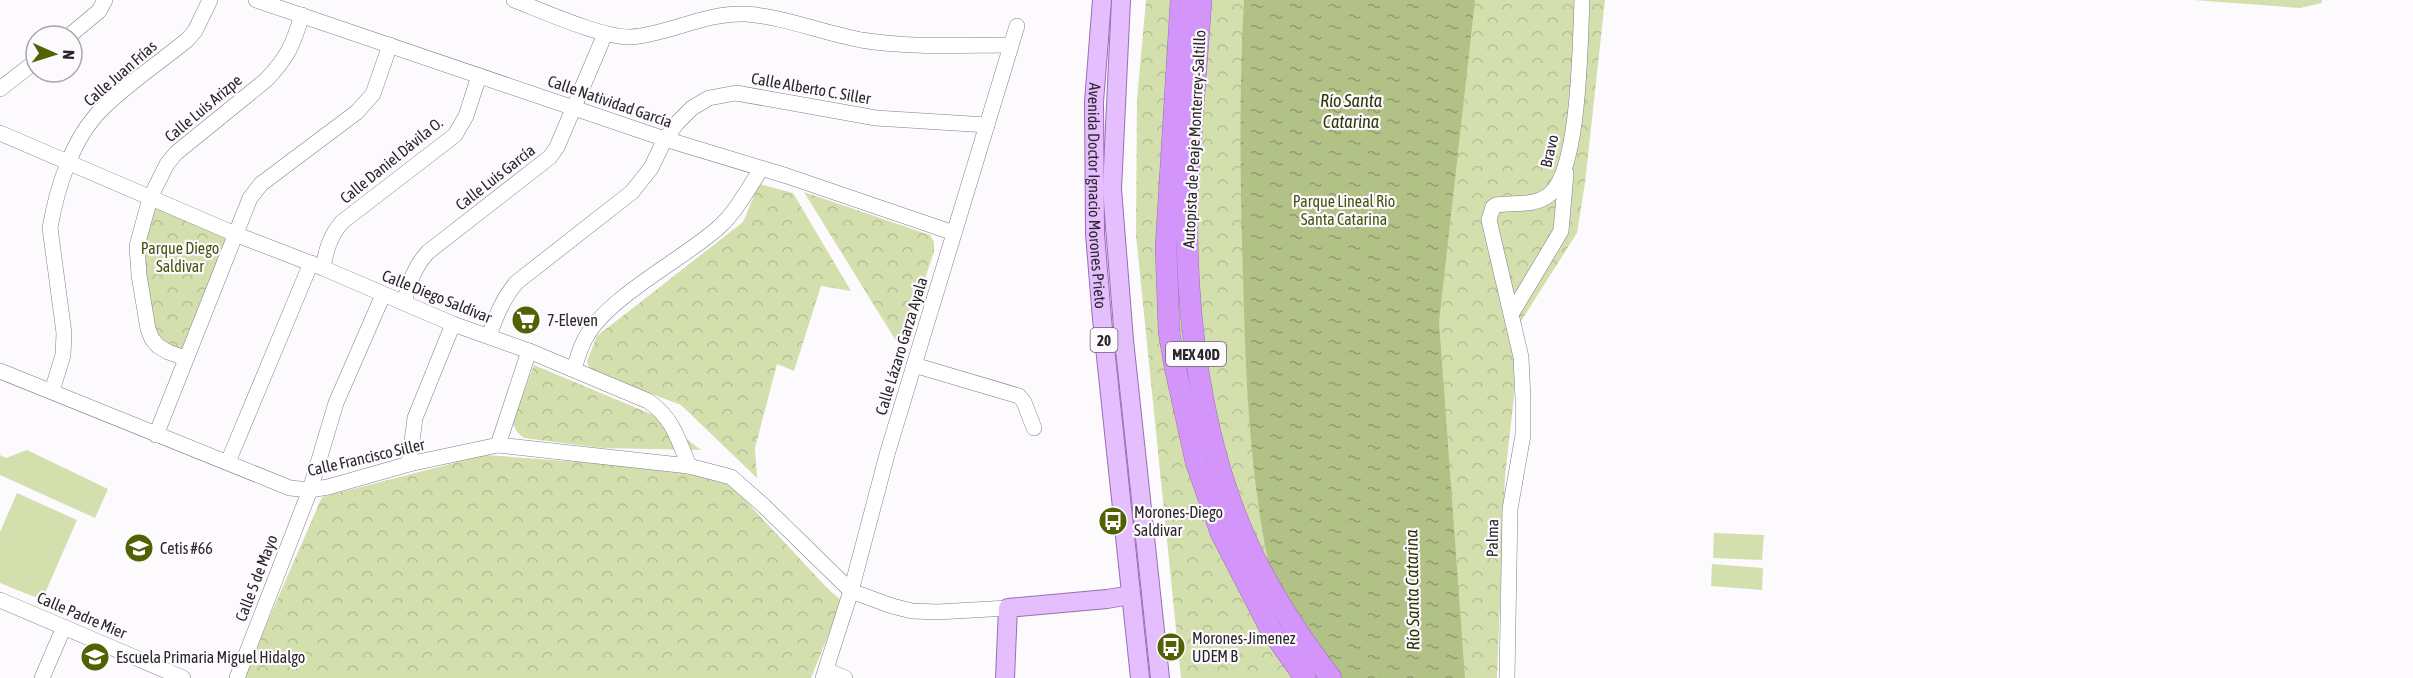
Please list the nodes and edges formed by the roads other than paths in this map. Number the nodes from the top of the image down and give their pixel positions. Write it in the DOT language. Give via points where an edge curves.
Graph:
graph roads {
  1 [pos="105,0"];
  2 [pos="210,0"];
  3 [pos="256,0"];
  4 [pos="514,0"];
  5 [pos="1102,0"];
  6 [pos="1121,0"];
  7 [pos="1181,0"];
  8 [pos="1202,0"];
  9 [pos="1582,0"];
  10 [pos="283,4"];
  11 [pos="302,15"];
  12 [pos="83,24"];
  13 [pos="1017,26"];
  14 [pos="605,34"];
  15 [pos="390,45"];
  16 [pos="1011,45"];
  17 [pos="24,70"];
  18 [pos="479,76"];
  19 [pos="0,89"];
  20 [pos="575,108"];
  21 [pos="987,125"];
  22 [pos="0,133"];
  23 [pos="665,139"];
  24 [pos="69,164"];
  25 [pos="1566,167"];
  26 [pos="761,169"];
  27 [pos="150,198"];
  28 [pos="954,233"];
  29 [pos="235,234"];
  30 [pos="317,266"];
  31 [pos="383,295"];
  32 [pos="405,302"];
  33 [pos="1512,313"];
  34 [pos="453,324"];
  35 [pos="489,336"];
  36 [pos="529,351"];
  37 [pos="186,358"];
  38 [pos="914,365"];
  39 [pos="574,369"];
  40 [pos="0,370"];
  41 [pos="51,392"];
  42 [pos="1523,399"];
  43 [pos="1034,428"];
  44 [pos="156,435"];
  45 [pos="498,445"];
  46 [pos="228,462"];
  47 [pos="410,464"];
  48 [pos="689,466"];
  49 [pos="310,490"];
  50 [pos="851,591"];
  51 [pos="1131,595"];
  52 [pos="0,600"];
  53 [pos="1008,608"];
  54 [pos="64,627"];
  55 [pos="825,674"];
  56 [pos="42,678"];
  57 [pos="183,678"];
  58 [pos="237,678"];
  59 [pos="844,678"];
  60 [pos="1005,678"];
  61 [pos="1140,678"];
  62 [pos="1160,678"];
  63 [pos="1305,678"];
  64 [pos="1331,678"];
  65 [pos="1507,678"];
  1 -- 12 [label="street"];
  2 -- 24 [label="street, Calle Juan Frías" via="187,40 100,111"];
  3 -- 10 [label="street, Calle Natividad García"];
  4 -- 14 [label="street"];
  5 -- 51 [label="main road, Avenida Doctor Ignacio Morones Prieto / 20" via="1094,102 1095,234"];
  6 -- 62 [label="main road, Avenida Doctor Ignacio Morones Prieto / 20" via="1112,189"];
  7 -- 63 [label="highway, Autopista de Peaje Monterrey-Saltillo / MEX 40D" via="1166,247 1169,333 1175,367 1196,462 1221,533 1270,628"];
  8 -- 64 [label="highway, Autopista de Peaje Monterrey-Saltillo / MEX 40D" via="1188,187 1188,257 1200,380 1225,479 1254,556"];
  9 -- 25 [label="street, Bravo" via="1578,80"];
  10 -- 11 [label="street, Calle Natividad García"];
  11 -- 15 [label="street, Calle Natividad García"];
  11 -- 27 [label="street, Calle Luis Arizpe" via="288,55 279,66 176,153"];
  13 -- 16 [label="street, Calle Lázaro Garza Ayala"];
  14 -- 16 [label="street" via="641,36 735,14 871,41"];
  14 -- 20 [label="street, Calle Luis García"];
  15 -- 18 [label="street, Calle Natividad García"];
  15 -- 29 [label="street" via="373,94 357,112 261,184 250,198"];
  16 -- 21 [label="street, Calle Lázaro Garza Ayala"];
  17 -- 19 [label="street"];
  18 -- 20 [label="street, Calle Natividad García"];
  18 -- 30 [label="street, Calle Daniel Dávila O." via="466,116 455,135 342,222"];
  20 -- 23 [label="street, Calle Natividad García"];
  20 -- 32 [label="street, Calle Luis García" via="550,157 417,263"];
  21 -- 23 [label="street, Calle Alberto C. Siller" via="876,118 736,93 709,98 692,108"];
  21 -- 28 [label="street, Calle Lázaro Garza Ayala"];
  22 -- 24 [label="street, Calle Diego Saldívar"];
  23 -- 26 [label="street, Calle Natividad García"];
  23 -- 35 [label="street, Calle Alberto C. Siller" via="651,168 632,192 507,293"];
  24 -- 27 [label="street, Calle Diego Saldívar"];
  24 -- 41 [label="street, Calle Juan Frías" via="50,228 64,333 63,355"];
  25 -- 33 [label="street" via="1561,231"];
  25 -- 33 [label="street, Bravo" via="1550,194 1538,201 1496,205 1491,212 1489,228"];
  26 -- 28 [label="street, Calle Natividad García"];
  26 -- 39 [label="street" via="718,228 594,326"];
  27 -- 29 [label="street, Calle Diego Saldívar"];
  27 -- 37 [label="street, Calle Luis Arizpe" via="136,246 148,329 158,346"];
  28 -- 38 [label="street, Calle Lázaro Garza Ayala"];
  29 -- 30 [label="street, Calle Diego Saldívar"];
  29 -- 37 [label="street"];
  30 -- 31 [label="street, Calle Diego Saldívar"];
  30 -- 46 [label="street, Calle Daniel Dávila O."];
  31 -- 32 [label="street, Calle Diego Saldívar"];
  31 -- 49 [label="street" via="336,403"];
  32 -- 34 [label="street, Calle Diego Saldívar"];
  33 -- 42 [label="street, Bravo" via="1521,357"];
  34 -- 35 [label="street, Calle Diego Saldívar"];
  34 -- 47 [label="street" via="415,418"];
  35 -- 36 [label="street, Calle Diego Saldívar"];
  36 -- 39 [label="street, Calle Diego Saldívar"];
  36 -- 45 [label="street"];
  37 -- 44 [label="street"];
  38 -- 43 [label="street" via="1019,396"];
  38 -- 50 [label="street, Calle Lázaro Garza Ayala"];
  39 -- 48 [label="street, Calle Diego Saldívar" via="661,410 670,420"];
  40 -- 41 [label="street, Calle Francisco Siller"];
  41 -- 44 [label="street, Calle Francisco Siller"];
  42 -- 65 [label="street, Palma" via="1523,435 1510,509"];
  44 -- 46 [label="street, Calle Francisco Siller"];
  45 -- 47 [label="street, Calle Francisco Siller"];
  45 -- 48 [label="street, Calle Francisco Siller"];
  46 -- 49 [label="street, Calle Francisco Siller" via="277,484"];
  47 -- 49 [label="street, Calle Francisco Siller"];
  48 -- 50 [label="street" via="731,477"];
  49 -- 58 [label="street, Calle 5 de Mayo"];
  50 -- 53 [label="street" via="912,611"];
  50 -- 55 [label="street, Calle Lázaro Garza Ayala"];
  51 -- 53 [label="main road"];
  51 -- 61 [label="main road, Avenida Doctor Ignacio Morones Prieto / 20"];
  52 -- 54 [label="street, Calle Padre Mier"];
  53 -- 60 [label="main road"];
  54 -- 56 [label="street"];
  54 -- 57 [label="street, Calle Padre Mier"];
  55 -- 59 [label="street"];
}
